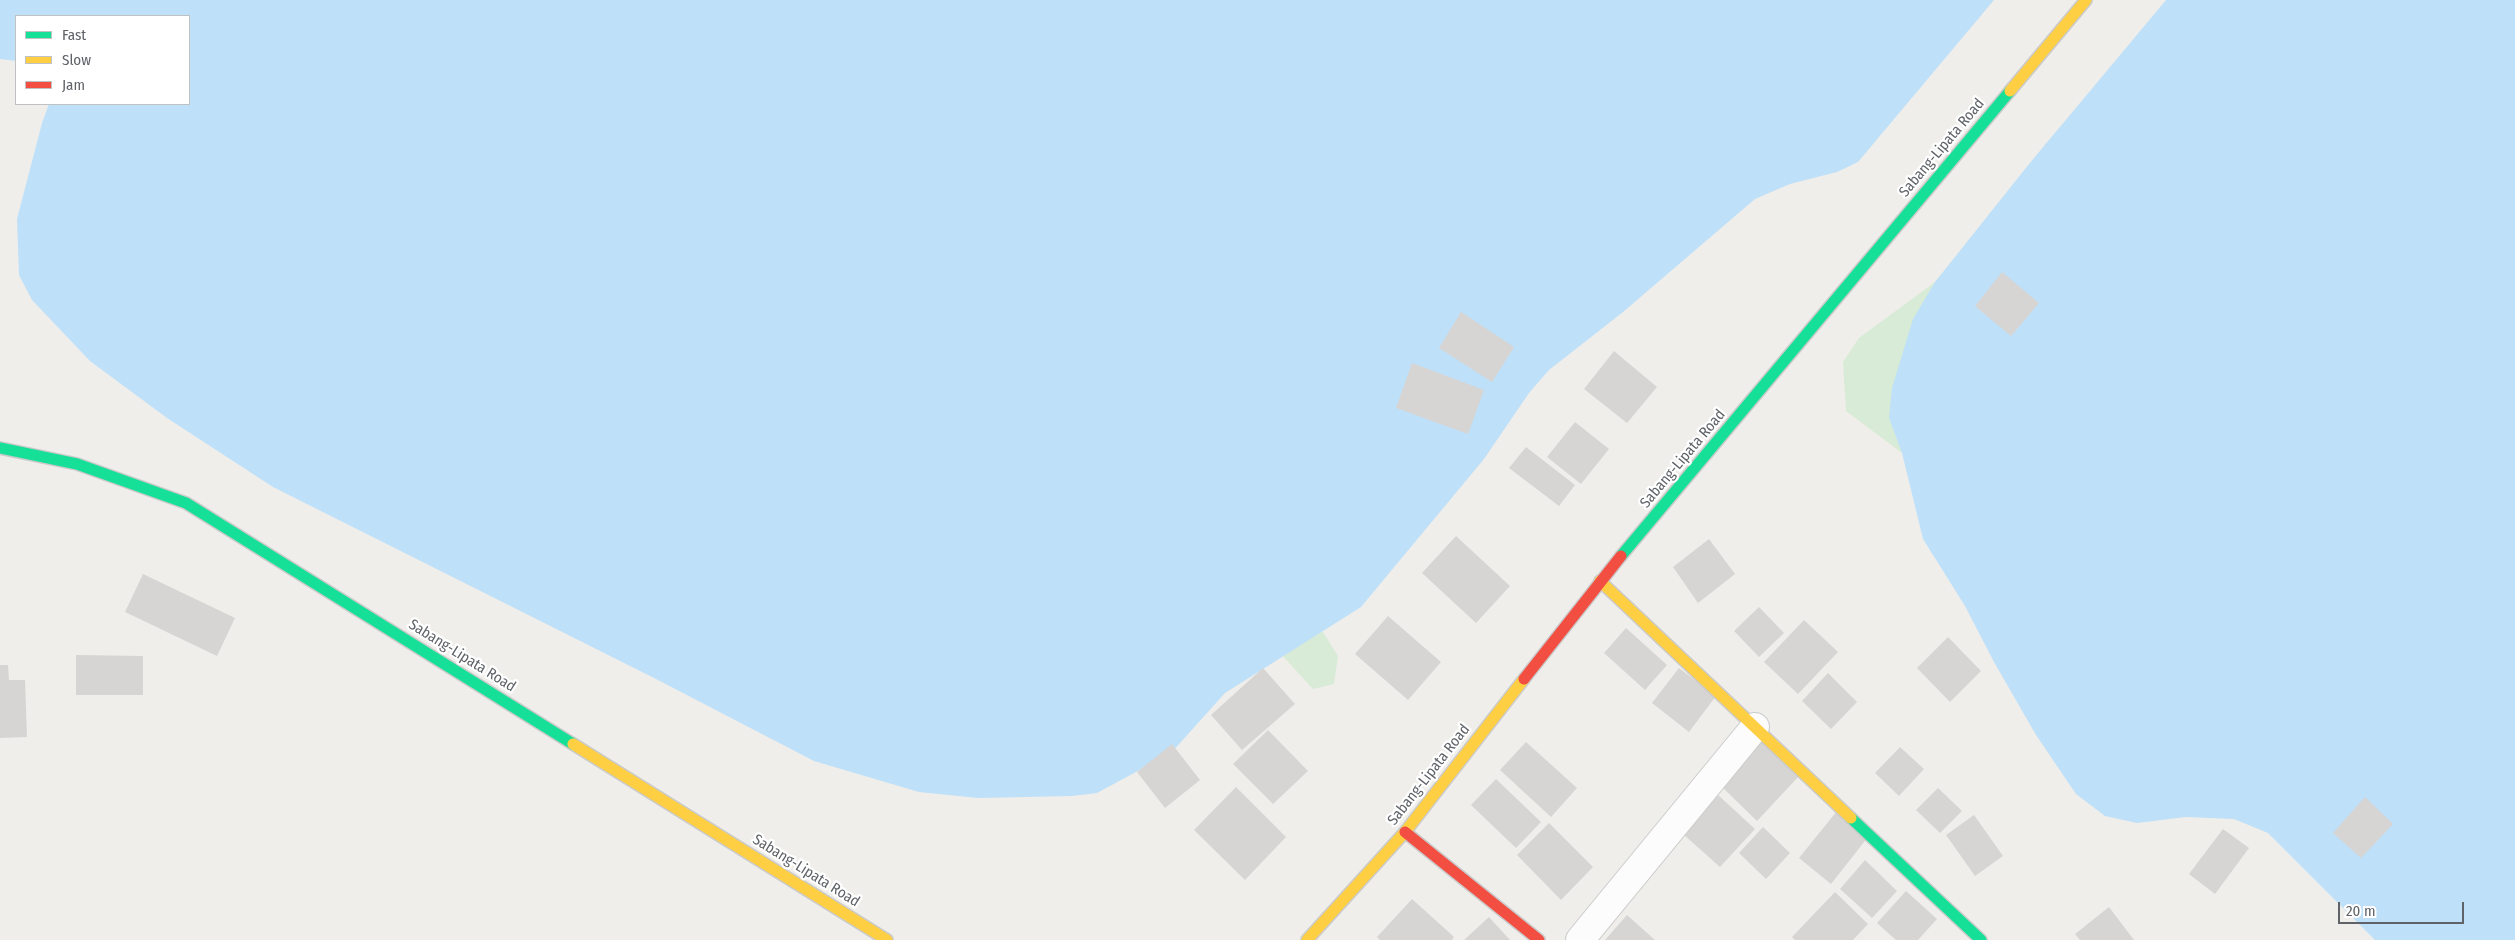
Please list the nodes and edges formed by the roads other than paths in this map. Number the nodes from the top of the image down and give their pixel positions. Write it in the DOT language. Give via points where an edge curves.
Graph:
graph roads {
  1 [pos="2086,0"];
  2 [pos="0,448"];
  3 [pos="1600,581"];
  4 [pos="1755,727"];
  5 [pos="1405,832"];
  6 [pos="887,940"];
  7 [pos="1307,940"];
  8 [pos="1539,940"];
  9 [pos="1580,940"];
  10 [pos="1981,940"];
  1 -- 3 [label="main road, Sabang-Lipata Road"];
  2 -- 6 [label="main road, Sabang-Lipata Road" via="77,464 186,503"];
  3 -- 4 [label="main road"];
  3 -- 5 [label="main road, Sabang-Lipata Road"];
  4 -- 9 [label="street"];
  4 -- 10 [label="main road"];
  5 -- 7 [label="main road, Sabang-Lipata Road"];
  5 -- 8 [label="main road"];
}
